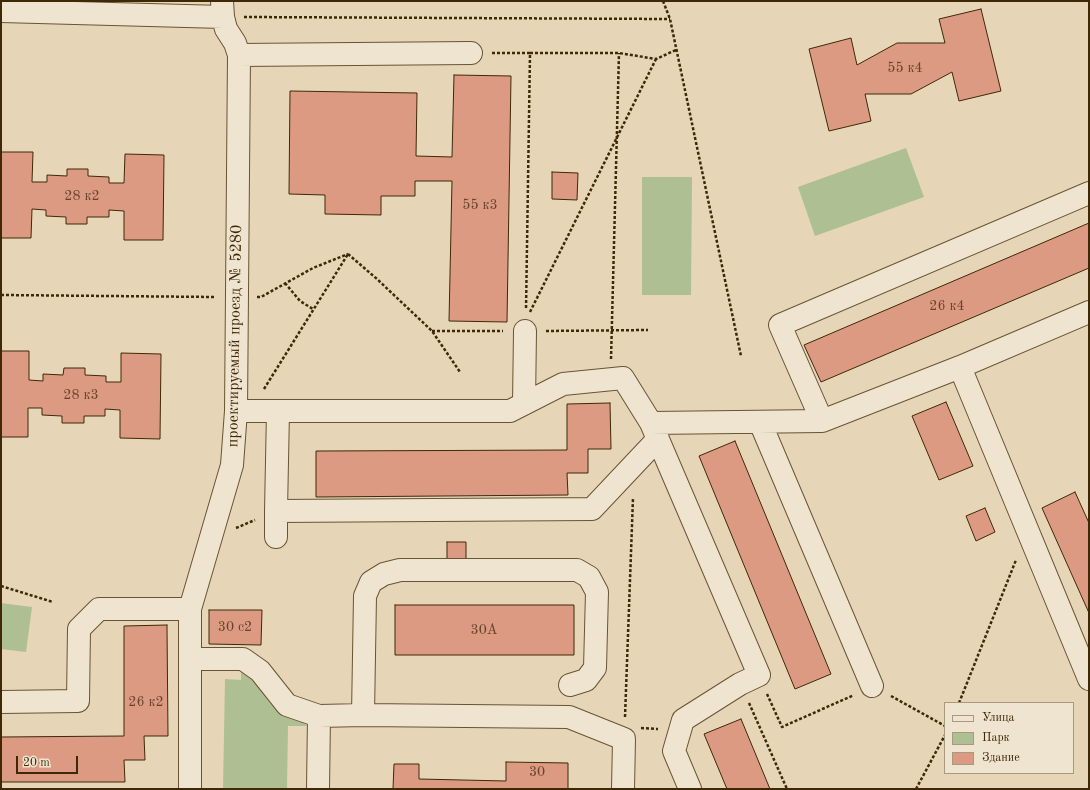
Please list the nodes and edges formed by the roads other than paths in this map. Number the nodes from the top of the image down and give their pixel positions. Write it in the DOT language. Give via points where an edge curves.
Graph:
graph roads {
  1 [pos="222,9"];
  2 [pos="1,11"];
  3 [pos="471,53"];
  4 [pos="239,55"];
  5 [pos="1089,193"];
  6 [pos="1089,312"];
  7 [pos="525,326"];
  8 [pos="960,367"];
  9 [pos="524,404"];
  10 [pos="243,411"];
  11 [pos="278,411"];
  12 [pos="760,422"];
  13 [pos="822,422"];
  14 [pos="655,431"];
  15 [pos="276,511"];
  16 [pos="276,537"];
  17 [pos="190,609"];
  18 [pos="191,659"];
  19 [pos="1089,679"];
  20 [pos="570,685"];
  21 [pos="872,686"];
  22 [pos="1,702"];
  23 [pos="363,715"];
  24 [pos="319,716"];
  25 [pos="190,789"];
  26 [pos="318,789"];
  27 [pos="623,789"];
  28 [pos="690,789"];
  1 -- 2 [label="street"];
  1 -- 4 [label="street, проектируемый проезд № 5280" via="226,30"];
  3 -- 4 [label="street"];
  4 -- 10 [label="street, проектируемый проезд № 5280" via="237,297"];
  5 -- 13 [label="street" via="780,325"];
  6 -- 8 [label="street"];
  7 -- 9 [label="street"];
  8 -- 13 [label="street"];
  8 -- 19 [label="street"];
  9 -- 11 [label="street" via="510,411"];
  9 -- 14 [label="street" via="563,384 623,378"];
  10 -- 11 [label="street"];
  10 -- 17 [label="street, проектируемый проезд № 5280" via="232,465"];
  11 -- 15 [label="street"];
  12 -- 13 [label="street"];
  12 -- 14 [label="street"];
  12 -- 21 [label="street"];
  14 -- 15 [label="street" via="592,509"];
  14 -- 28 [label="street" via="750,680 683,720 674,751"];
  15 -- 16 [label="street"];
  17 -- 18 [label="street, проектируемый проезд № 5280"];
  17 -- 22 [label="street" via="99,609 79,629 78,701"];
  18 -- 24 [label="street" via="242,659 260,671 287,705"];
  18 -- 25 [label="street, проектируемый проезд № 5280"];
  20 -- 23 [label="street" via="586,680 595,668 597,592 589,577 577,570 400,570 384,574 372,582 365,596"];
  23 -- 24 [label="street"];
  23 -- 27 [label="street" via="569,717 624,733"];
  24 -- 26 [label="street"];
}
